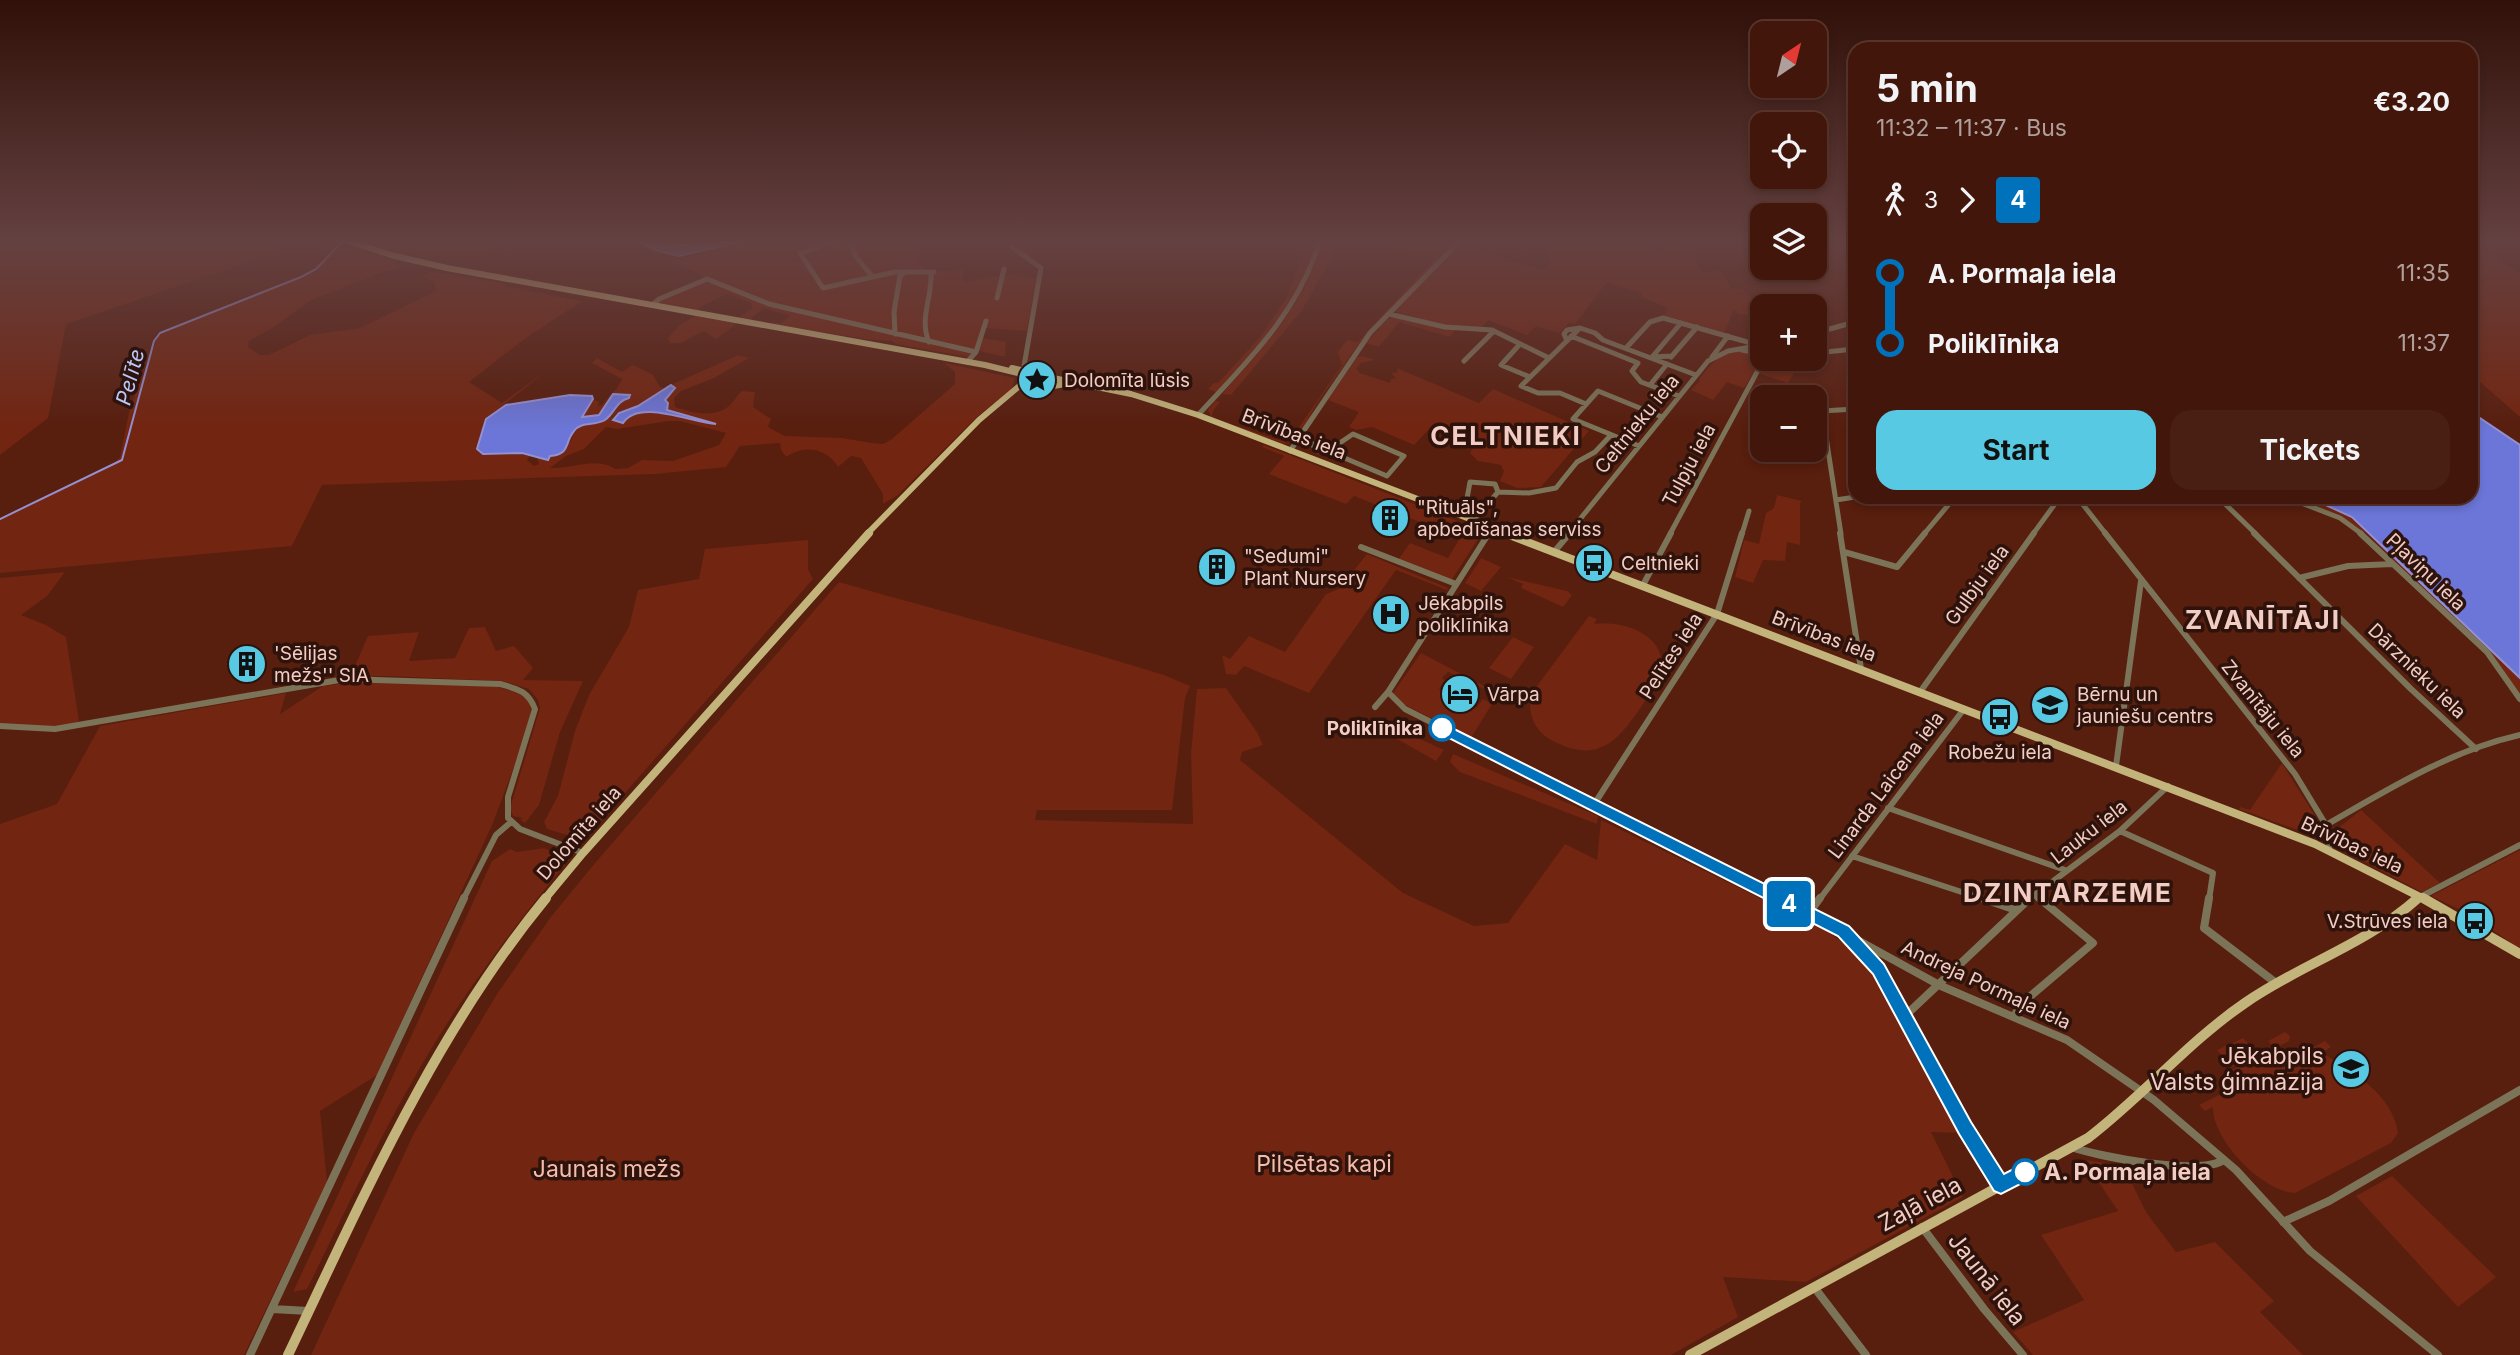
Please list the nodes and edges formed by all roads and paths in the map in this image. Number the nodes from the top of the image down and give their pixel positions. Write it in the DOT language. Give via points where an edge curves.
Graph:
graph roads {
  1 [pos="642,303"];
  2 [pos="768,303"];
  3 [pos="895,303"];
  4 [pos="926,303"];
  5 [pos="1035,303"];
  6 [pos="1292,303"];
  7 [pos="1399,303"];
  8 [pos="652,305"];
  9 [pos="1389,314"];
  10 [pos="986,321"];
  11 [pos="1681,323"];
  12 [pos="1848,324"];
  13 [pos="1697,327"];
  14 [pos="1827,330"];
  15 [pos="1494,331"];
  16 [pos="895,334"];
  17 [pos="1728,336"];
  18 [pos="1569,339"];
  19 [pos="929,342"];
  20 [pos="1750,342"];
  21 [pos="1520,344"];
  22 [pos="1750,347"];
  23 [pos="1626,348"];
  24 [pos="1737,349"];
  25 [pos="1848,350"];
  26 [pos="975,352"];
  27 [pos="1750,352"];
  28 [pos="1827,352"];
  29 [pos="1671,356"];
  30 [pos="1652,357"];
  31 [pos="1549,358"];
  32 [pos="1464,361"];
  33 [pos="1708,361"];
  34 [pos="967,362"];
  35 [pos="1668,365"];
  36 [pos="1758,371"];
  37 [pos="1029,375"];
  38 [pos="1696,375"];
  39 [pos="1530,377"];
  40 [pos="1053,378"];
  41 [pos="1650,385"];
  42 [pos="1048,386"];
  43 [pos="1100,387"];
  44 [pos="1032,388"];
  45 [pos="1679,396"];
  46 [pos="1586,404"];
  47 [pos="995,406"];
  48 [pos="1848,409"];
  49 [pos="1198,415"];
  50 [pos="1661,417"];
  51 [pos="1611,435"];
  52 [pos="1303,436"];
  53 [pos="1639,446"];
  54 [pos="1290,451"];
  55 [pos="1328,451"];
  56 [pos="1387,476"];
  57 [pos="1379,485"];
  58 [pos="1498,492"];
  59 [pos="1848,498"];
  60 [pos="1836,500"];
  61 [pos="1949,504"];
  62 [pos="2055,504"];
  63 [pos="2082,504"];
  64 [pos="2225,504"];
  65 [pos="2303,504"];
  66 [pos="1749,510"];
  67 [pos="1476,518"];
  68 [pos="1492,528"];
  69 [pos="1361,547"];
  70 [pos="1554,552"];
  71 [pos="1844,552"];
  72 [pos="2392,564"];
  73 [pos="2299,578"];
  74 [pos="2141,582"];
  75 [pos="1456,584"];
  76 [pos="1643,585"];
  77 [pos="1717,614"];
  78 [pos="1861,669"];
  79 [pos="1388,692"];
  80 [pos="1920,692"];
  81 [pos="2520,699"];
  82 [pos="1375,707"];
  83 [pos="1964,709"];
  84 [pos="0,726"];
  85 [pos="2520,735"];
  86 [pos="2476,748"];
  87 [pos="2116,766"];
  88 [pos="2168,786"];
  89 [pos="1593,806"];
  90 [pos="1888,808"];
  91 [pos="511,822"];
  92 [pos="2326,825"];
  93 [pos="2120,831"];
  94 [pos="2520,845"];
  95 [pos="2329,850"];
  96 [pos="583,853"];
  97 [pos="1852,856"];
  98 [pos="2064,870"];
  99 [pos="2035,895"];
  100 [pos="2420,897"];
  101 [pos="2016,911"];
  102 [pos="1809,914"];
  103 [pos="1843,931"];
  104 [pos="2520,954"];
  105 [pos="2276,983"];
  106 [pos="1941,985"];
  107 [pos="1905,1016"];
  108 [pos="2014,1017"];
  109 [pos="2520,1090"];
  110 [pos="2144,1093"];
  111 [pos="2071,1147"];
  112 [pos="2224,1160"];
  113 [pos="2001,1185"];
  114 [pos="2283,1222"];
  115 [pos="1922,1226"];
  116 [pos="1813,1286"];
  117 [pos="271,1309"];
  118 [pos="309,1311"];
  119 [pos="250,1355"];
  120 [pos="288,1355"];
  121 [pos="1690,1355"];
  122 [pos="1866,1355"];
  123 [pos="2023,1355"];
  124 [pos="2438,1355"];
  1 -- 8 [label="main road"];
  2 -- 16 [label="street"];
  3 -- 16 [label="street"];
  4 -- 19 [label="street" via="923,326"];
  5 -- 37 [label="street" via="1025,362"];
  6 -- 49 [label="street" via="1280,323"];
  7 -- 9 [label="street"];
  8 -- 34 [label="main road"];
  9 -- 15 [label="street" via="1445,327"];
  9 -- 52 [label="street" via="1358,349"];
  10 -- 26 [label="street"];
  11 -- 13 [label="street"];
  11 -- 23 [label="street" via="1655,319"];
  11 -- 30 [label="street"];
  12 -- 14 [label="street"];
  13 -- 17 [label="street"];
  13 -- 29 [label="street"];
  15 -- 21 [label="street"];
  15 -- 32 [label="street"];
  16 -- 19 [label="street"];
  17 -- 20 [label="street"];
  17 -- 33 [label="street"];
  18 -- 23 [label="street" via="1580,328"];
  18 -- 31 [label="street"];
  18 -- 41 [label="street" via="1638,363 1633,374"];
  19 -- 26 [label="street"];
  21 -- 31 [label="street"];
  21 -- 39 [label="street" via="1501,365"];
  22 -- 24 [label="street, Celtnieku iela"];
  23 -- 30 [label="street"];
  24 -- 27 [label="street"];
  24 -- 33 [label="street, Celtnieku iela"];
  25 -- 28 [label="street"];
  26 -- 34 [label="street"];
  29 -- 30 [label="street"];
  29 -- 35 [label="street"];
  30 -- 35 [label="street"];
  31 -- 39 [label="street"];
  33 -- 38 [label="street, Celtnieku iela"];
  34 -- 37 [label="main road"];
  35 -- 38 [label="street"];
  35 -- 41 [label="street"];
  36 -- 76 [label="street, Tulpju iela"];
  37 -- 40 [label="main road, Brīvības iela" via="1050,373"];
  37 -- 44 [label="main road"];
  37 -- 47 [label="main road, Dolomīta iela"];
  38 -- 45 [label="street, Celtnieku iela"];
  39 -- 46 [label="street" via="1521,386"];
  40 -- 42 [label="main road"];
  40 -- 43 [label="main road, Brīvības iela"];
  41 -- 45 [label="street"];
  42 -- 43 [label="main road, Brīvības iela"];
  42 -- 44 [label="main road, Dolomīta iela"];
  43 -- 49 [label="main road, Brīvības iela"];
  44 -- 47 [label="main road, Dolomīta iela"];
  45 -- 50 [label="street, Celtnieku iela"];
  46 -- 50 [label="street" via="1598,391"];
  46 -- 51 [label="street" via="1573,418"];
  47 -- 96 [label="main road, Dolomīta iela" via="861,541"];
  48 -- 60 [label="street" via="1822,411"];
  49 -- 54 [label="main road, Brīvības iela"];
  50 -- 53 [label="street, Celtnieku iela"];
  51 -- 53 [label="street"];
  51 -- 58 [label="street" via="1556,488"];
  52 -- 54 [label="street"];
  52 -- 55 [label="street" via="1317,451"];
  53 -- 70 [label="street, Celtnieku iela"];
  54 -- 57 [label="main road, Brīvības iela"];
  55 -- 56 [label="street"];
  55 -- 56 [label="street" via="1354,435 1404,456"];
  56 -- 57 [label="street"];
  57 -- 67 [label="main road, Brīvības iela"];
  58 -- 67 [label="street"];
  58 -- 67 [label="street" via="1494,484 1470,483 1466,504"];
  59 -- 60 [label="street"];
  60 -- 71 [label="street"];
  61 -- 71 [label="street" via="1897,567"];
  62 -- 80 [label="street, Gulbju iela"];
  63 -- 74 [label="street, Zvanītāju iela"];
  64 -- 73 [label="street, Dārznieku iela"];
  65 -- 72 [label="street, Pļaviņu iela" via="2348,522"];
  66 -- 77 [label="street, Pelītes iela"];
  67 -- 68 [label="main road, Brīvības iela"];
  68 -- 70 [label="main road, Brīvības iela"];
  68 -- 75 [label="street"];
  69 -- 75 [label="street"];
  70 -- 76 [label="main road, Brīvības iela"];
  71 -- 78 [label="street"];
  72 -- 73 [label="street" via="2347,566"];
  72 -- 81 [label="street, Pļaviņu iela" via="2487,652"];
  73 -- 86 [label="street, Dārznieku iela"];
  74 -- 87 [label="street"];
  74 -- 92 [label="street, Zvanītāju iela" via="2290,767"];
  75 -- 79 [label="street"];
  76 -- 77 [label="main road, Brīvības iela"];
  77 -- 78 [label="main road, Brīvības iela"];
  77 -- 89 [label="street, Pelītes iela"];
  78 -- 80 [label="main road, Brīvības iela"];
  79 -- 82 [label="street"];
  79 -- 89 [label="street, Andreja Pormaļa iela" via="1405,709"];
  80 -- 83 [label="main road, Brīvības iela"];
  83 -- 87 [label="main road, Brīvības iela"];
  83 -- 90 [label="street, Linarda Laicena iela"];
  84 -- 91 [label="street" via="55,729 337,680 500,684 525,692 536,709 508,797"];
  85 -- 86 [label="street"];
  86 -- 92 [label="street" via="2397,782"];
  87 -- 88 [label="main road, Brīvības iela"];
  88 -- 93 [label="street, Lauku iela"];
  88 -- 95 [label="main road, Brīvības iela"];
  89 -- 102 [label="street, Andreja Pormaļa iela"];
  90 -- 97 [label="street, Linarda Laicena iela"];
  90 -- 98 [label="street"];
  91 -- 96 [label="street"];
  91 -- 117 [label="street" via="487,850"];
  92 -- 95 [label="street, Zvanītāju iela"];
  93 -- 98 [label="street, Lauku iela"];
  93 -- 105 [label="street" via="2213,873 2203,928"];
  94 -- 100 [label="street"];
  95 -- 100 [label="main road, Brīvības iela"];
  96 -- 118 [label="main road, Dolomīta iela" via="514,941 427,1074"];
  97 -- 101 [label="street"];
  97 -- 102 [label="street, Linarda Laicena iela"];
  98 -- 99 [label="street, Lauku iela"];
  99 -- 101 [label="street, Lauku iela"];
  99 -- 108 [label="street" via="2093,943 2020,1005"];
  100 -- 104 [label="main road, Brīvības iela"];
  100 -- 105 [label="main road, Zaļā iela" via="2373,931"];
  101 -- 106 [label="street, Lauku iela"];
  102 -- 103 [label="street, Andreja Pormaļa iela"];
  103 -- 106 [label="street, Andreja Pormaļa iela"];
  103 -- 107 [label="street" via="1879,969"];
  105 -- 110 [label="main road, Zaļā iela" via="2213,1026"];
  106 -- 107 [label="street, Lauku iela"];
  106 -- 108 [label="street, Andreja Pormaļa iela"];
  107 -- 113 [label="street"];
  108 -- 110 [label="street, Andreja Pormaļa iela" via="2067,1040"];
  109 -- 114 [label="street" via="2329,1201"];
  110 -- 111 [label="main road, Zaļā iela"];
  110 -- 112 [label="street, Andreja Pormaļa iela"];
  111 -- 112 [label="street" via="2090,1154 2189,1166 2208,1167"];
  111 -- 113 [label="main road, Zaļā iela"];
  112 -- 114 [label="street, Andreja Pormaļa iela"];
  113 -- 115 [label="main road, Zaļā iela"];
  114 -- 124 [label="street, Andreja Pormaļa iela" via="2318,1258"];
  115 -- 116 [label="main road, Zaļā iela"];
  115 -- 123 [label="street, Jaunā iela"];
  116 -- 121 [label="main road, Zaļā iela"];
  116 -- 122 [label="street"];
  117 -- 118 [label="street"];
  117 -- 119 [label="street"];
  118 -- 120 [label="main road, Dolomīta iela"];
}
